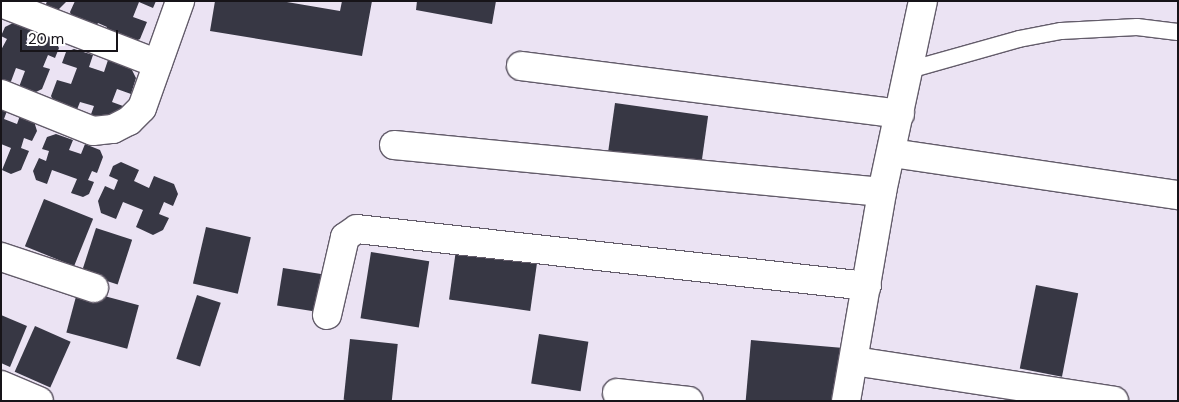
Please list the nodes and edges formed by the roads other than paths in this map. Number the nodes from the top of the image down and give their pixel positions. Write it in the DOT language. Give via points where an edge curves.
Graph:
graph roads {
  1 [pos="180,1"];
  2 [pos="923,1"];
  3 [pos="1,4"];
  4 [pos="1178,32"];
  5 [pos="158,64"];
  6 [pos="521,66"];
  7 [pos="909,70"];
  8 [pos="1,94"];
  9 [pos="900,114"];
  10 [pos="394,145"];
  11 [pos="892,152"];
  12 [pos="882,192"];
  13 [pos="1178,195"];
  14 [pos="1,257"];
  15 [pos="867,286"];
  16 [pos="94,288"];
  17 [pos="327,314"];
  18 [pos="854,361"];
  19 [pos="1,385"];
  20 [pos="617,393"];
  21 [pos="1060,397"];
  22 [pos="38,401"];
  23 [pos="689,401"];
  24 [pos="846,401"];
  25 [pos="1114,401"];
  1 -- 5 [label="street"];
  2 -- 7 [label="street"];
  3 -- 5 [label="street"];
  4 -- 7 [label="lane" via="1137,27 1061,31 1019,39"];
  5 -- 8 [label="street" via="142,108 129,121 113,129 93,131"];
  6 -- 9 [label="street"];
  7 -- 9 [label="street"];
  9 -- 11 [label="street"];
  10 -- 12 [label="street"];
  11 -- 12 [label="street"];
  11 -- 13 [label="street"];
  12 -- 15 [label="street"];
  14 -- 16 [label="street"];
  15 -- 17 [label="street" via="357,229 345,237"];
  15 -- 18 [label="street"];
  18 -- 21 [label="street"];
  18 -- 24 [label="street"];
  19 -- 22 [label="street"];
  20 -- 23 [label="street"];
  21 -- 25 [label="street"];
}
